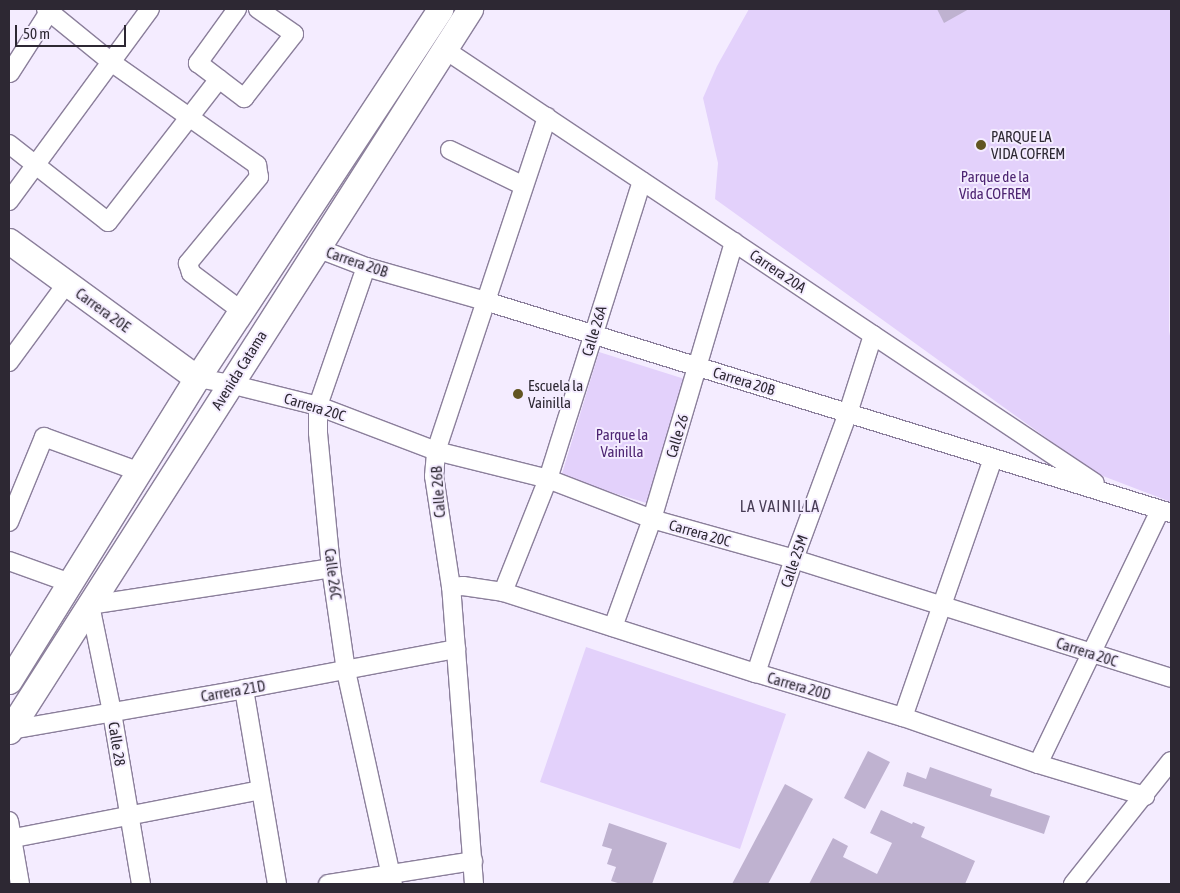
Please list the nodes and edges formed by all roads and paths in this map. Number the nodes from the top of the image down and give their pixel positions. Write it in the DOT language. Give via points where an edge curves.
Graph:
graph roads {
  1 [pos="150,9"];
  2 [pos="237,9"];
  3 [pos="258,9"];
  4 [pos="440,9"];
  5 [pos="470,9"];
  6 [pos="49,10"];
  7 [pos="444,49"];
  8 [pos="111,62"];
  9 [pos="10,73"];
  10 [pos="219,79"];
  11 [pos="191,116"];
  12 [pos="546,117"];
  13 [pos="9,144"];
  14 [pos="450,150"];
  15 [pos="35,166"];
  16 [pos="642,180"];
  17 [pos="524,186"];
  18 [pos="9,201"];
  19 [pos="9,241"];
  20 [pos="734,242"];
  21 [pos="317,248"];
  22 [pos="366,267"];
  23 [pos="67,283"];
  24 [pos="486,301"];
  25 [pos="243,312"];
  26 [pos="593,334"];
  27 [pos="873,335"];
  28 [pos="9,362"];
  29 [pos="698,367"];
  30 [pos="197,378"];
  31 [pos="230,384"];
  32 [pos="318,406"];
  33 [pos="848,413"];
  34 [pos="436,450"];
  35 [pos="993,458"];
  36 [pos="140,472"];
  37 [pos="548,478"];
  38 [pos="1112,494"];
  39 [pos="1166,512"];
  40 [pos="652,519"];
  41 [pos="9,522"];
  42 [pos="794,559"];
  43 [pos="9,562"];
  44 [pos="331,568"];
  45 [pos="70,583"];
  46 [pos="451,587"];
  47 [pos="502,592"];
  48 [pos="90,605"];
  49 [pos="943,605"];
  50 [pos="613,627"];
  51 [pos="456,649"];
  52 [pos="1091,653"];
  53 [pos="346,671"];
  54 [pos="756,674"];
  55 [pos="1171,678"];
  56 [pos="9,680"];
  57 [pos="244,689"];
  58 [pos="112,712"];
  59 [pos="903,717"];
  60 [pos="9,731"];
  61 [pos="1171,761"];
  62 [pos="1038,764"];
  63 [pos="260,790"];
  64 [pos="1145,796"];
  65 [pos="128,817"];
  66 [pos="9,820"];
  67 [pos="10,839"];
  68 [pos="473,861"];
  69 [pos="392,879"];
  70 [pos="20,884"];
  71 [pos="141,884"];
  72 [pos="277,884"];
  73 [pos="328,884"];
  74 [pos="474,884"];
  75 [pos="1073,884"];
  1 -- 8 [label="street"];
  2 -- 10 [label="street" via="198,63"];
  3 -- 10 [label="street" via="294,34 244,98"];
  4 -- 25 [label="main road, Avenida Catama"];
  5 -- 7 [label="main road, Avenida Catama"];
  6 -- 8 [label="street"];
  6 -- 9 [label="street"];
  7 -- 12 [label="street, Carrera 20A"];
  7 -- 21 [label="main road, Avenida Catama"];
  8 -- 11 [label="street"];
  8 -- 15 [label="street"];
  10 -- 11 [label="street"];
  11 -- 15 [label="street" via="108,222"];
  11 -- 25 [label="street" via="258,165 259,177 188,263 191,273"];
  12 -- 16 [label="street, Carrera 20A"];
  12 -- 17 [label="street, Calle 26B"];
  13 -- 15 [label="street"];
  14 -- 17 [label="street"];
  15 -- 18 [label="street"];
  16 -- 20 [label="street, Carrera 20A"];
  16 -- 26 [label="street, Calle 26A"];
  17 -- 24 [label="street, Calle 26B"];
  19 -- 23 [label="main road, Carrera 20E"];
  20 -- 27 [label="street, Carrera 20A"];
  20 -- 29 [label="street, Calle 26"];
  21 -- 22 [label="street, Carrera 20B"];
  21 -- 31 [label="main road, Avenida Catama"];
  22 -- 24 [label="street, Carrera 20B"];
  22 -- 32 [label="street, Calle 26C"];
  23 -- 28 [label="street"];
  23 -- 30 [label="main road, Carrera 20E"];
  24 -- 26 [label="street, Carrera 20B"];
  24 -- 34 [label="street, Calle 26B"];
  25 -- 30 [label="main road, Avenida Catama"];
  26 -- 29 [label="street, Carrera 20B"];
  26 -- 37 [label="street, Calle 26A"];
  27 -- 33 [label="street, Calle 25M"];
  27 -- 38 [label="street, Carrera 20A"];
  29 -- 33 [label="street, Carrera 20B"];
  29 -- 40 [label="street, Calle 26"];
  30 -- 31 [label="street, Carrera 20C"];
  30 -- 36 [label="main road, Avenida Catama"];
  31 -- 32 [label="street, Carrera 20C"];
  31 -- 48 [label="main road, Avenida Catama"];
  32 -- 34 [label="street, Carrera 20C"];
  32 -- 44 [label="street, Calle 26C"];
  33 -- 35 [label="street, Carrera 20B"];
  33 -- 42 [label="street, Calle 25M"];
  34 -- 37 [label="street, Carrera 20C"];
  34 -- 46 [label="street, Calle 26B" via="434,476"];
  35 -- 38 [label="street, Carrera 20B"];
  35 -- 49 [label="street"];
  36 -- 41 [label="street" via="44,437"];
  36 -- 45 [label="main road, Avenida Catama"];
  37 -- 40 [label="street, Carrera 20C"];
  37 -- 47 [label="street, Calle 26A"];
  38 -- 39 [label="street, Carrera 20B"];
  39 -- 52 [label="street"];
  40 -- 42 [label="street, Carrera 20C"];
  40 -- 50 [label="street, Calle 26"];
  42 -- 49 [label="street, Carrera 20C"];
  42 -- 54 [label="street, Calle 25M"];
  43 -- 45 [label="street"];
  44 -- 48 [label="street"];
  44 -- 53 [label="street, Calle 26C"];
  45 -- 56 [label="main road, Avenida Catama"];
  46 -- 47 [label="street, Carrera 20D"];
  46 -- 51 [label="street, Calle 26B"];
  47 -- 50 [label="street, Carrera 20D"];
  48 -- 58 [label="street, Calle 28"];
  48 -- 60 [label="main road, Avenida Catama"];
  49 -- 52 [label="street, Carrera 20C"];
  49 -- 59 [label="street"];
  50 -- 54 [label="street, Carrera 20D"];
  51 -- 53 [label="street, Carrera 21D"];
  51 -- 68 [label="street, Calle 26B"];
  52 -- 55 [label="street, Carrera 20C"];
  52 -- 62 [label="street"];
  53 -- 57 [label="street, Carrera 21D"];
  53 -- 69 [label="street, Calle 26C"];
  54 -- 59 [label="street, Carrera 20D"];
  57 -- 58 [label="street, Carrera 21D"];
  57 -- 63 [label="street"];
  58 -- 60 [label="street, Carrera 21D"];
  58 -- 65 [label="street, Calle 28"];
  59 -- 62 [label="street, Carrera 20D"];
  61 -- 64 [label="street"];
  62 -- 64 [label="street, Carrera 20D"];
  63 -- 65 [label="street"];
  63 -- 72 [label="street"];
  64 -- 75 [label="street"];
  65 -- 67 [label="street"];
  65 -- 71 [label="street, Calle 28"];
  66 -- 67 [label="street"];
  67 -- 70 [label="street"];
  68 -- 69 [label="street"];
  68 -- 74 [label="street, Calle 26B"];
  69 -- 73 [label="street"];
}
